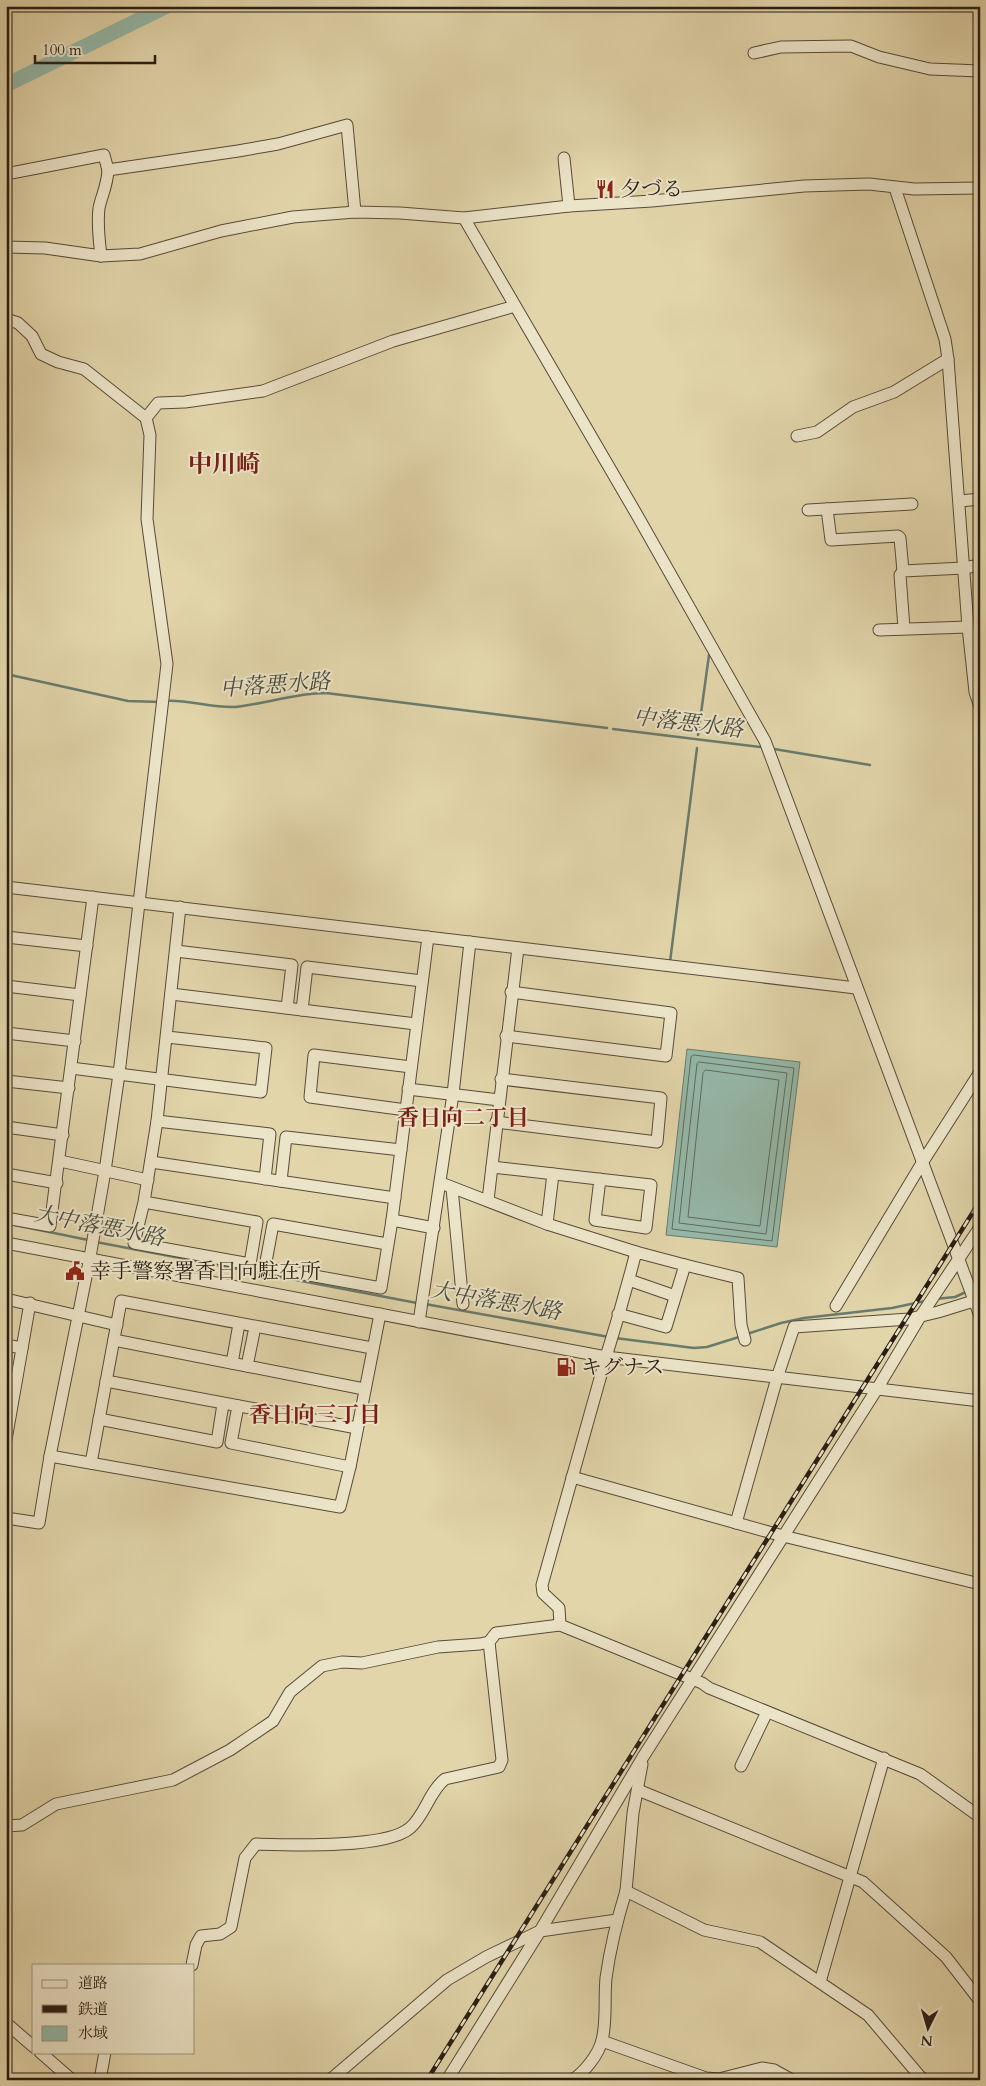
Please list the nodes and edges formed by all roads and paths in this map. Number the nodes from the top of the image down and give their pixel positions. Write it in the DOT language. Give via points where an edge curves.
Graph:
graph roads {
  1 [pos="754,53"];
  2 [pos="980,71"];
  3 [pos="564,158"];
  4 [pos="108,170"];
  5 [pos="6,174"];
  6 [pos="895,188"];
  7 [pos="980,188"];
  8 [pos="569,206"];
  9 [pos="355,212"];
  10 [pos="464,218"];
  11 [pos="6,247"];
  12 [pos="101,256"];
  13 [pos="515,306"];
  14 [pos="6,319"];
  15 [pos="948,359"];
  16 [pos="146,418"];
  17 [pos="797,436"];
  18 [pos="980,499"];
  19 [pos="960,501"];
  20 [pos="912,504"];
  21 [pos="827,509"];
  22 [pos="808,510"];
  23 [pos="980,565"];
  24 [pos="964,568"];
  25 [pos="903,571"];
  26 [pos="968,627"];
  27 [pos="904,628"];
  28 [pos="878,630"];
  29 [pos="980,707"];
  30 [pos="6,887"];
  31 [pos="93,897"];
  32 [pos="140,902"];
  33 [pos="180,907"];
  34 [pos="6,937"];
  35 [pos="428,937"];
  36 [pos="470,942"];
  37 [pos="87,946"];
  38 [pos="518,948"];
  39 [pos="176,951"];
  40 [pos="422,981"];
  41 [pos="6,986"];
  42 [pos="856,988"];
  43 [pos="512,992"];
  44 [pos="171,994"];
  45 [pos="80,995"];
  46 [pos="287,1008"];
  47 [pos="302,1010"];
  48 [pos="416,1024"];
  49 [pos="6,1033"];
  50 [pos="506,1036"];
  51 [pos="167,1037"];
  52 [pos="75,1041"];
  53 [pos="411,1067"];
  54 [pos="71,1068"];
  55 [pos="980,1072"];
  56 [pos="119,1074"];
  57 [pos="162,1079"];
  58 [pos="501,1079"];
  59 [pos="6,1081"];
  60 [pos="69,1088"];
  61 [pos="408,1089"];
  62 [pos="453,1094"];
  63 [pos="499,1100"];
  64 [pos="406,1110"];
  65 [pos="157,1121"];
  66 [pos="496,1122"];
  67 [pos="6,1127"];
  68 [pos="63,1135"];
  69 [pos="401,1150"];
  70 [pos="60,1161"];
  71 [pos="150,1162"];
  72 [pos="922,1163"];
  73 [pos="492,1167"];
  74 [pos="104,1171"];
  75 [pos="6,1174"];
  76 [pos="553,1174"];
  77 [pos="265,1179"];
  78 [pos="148,1180"];
  79 [pos="600,1180"];
  80 [pos="281,1181"];
  81 [pos="57,1183"];
  82 [pos="446,1186"];
  83 [pos="395,1198"];
  84 [pos="488,1200"];
  85 [pos="144,1202"];
  86 [pos="6,1218"];
  87 [pos="392,1220"];
  88 [pos="548,1224"];
  89 [pos="980,1227"];
  90 [pos="434,1228"];
  91 [pos="6,1243"];
  92 [pos="387,1244"];
  93 [pos="92,1247"];
  94 [pos="636,1252"];
  95 [pos="959,1260"];
  96 [pos="685,1265"];
  97 [pos="628,1280"];
  98 [pos="973,1295"];
  99 [pos="676,1296"];
  100 [pos="6,1299"];
  101 [pos="30,1303"];
  102 [pos="464,1304"];
  103 [pos="836,1306"];
  104 [pos="380,1314"];
  105 [pos="618,1314"];
  106 [pos="922,1314"];
  107 [pos="980,1316"];
  108 [pos="77,1317"];
  109 [pos="419,1322"];
  110 [pos="239,1324"];
  111 [pos="117,1325"];
  112 [pos="255,1326"];
  113 [pos="744,1335"];
  114 [pos="114,1340"];
  115 [pos="6,1345"];
  116 [pos="22,1348"];
  117 [pos="372,1348"];
  118 [pos="608,1352"];
  119 [pos="232,1363"];
  120 [pos="247,1366"];
  121 [pos="777,1378"];
  122 [pos="106,1381"];
  123 [pos="364,1389"];
  124 [pos="877,1389"];
  125 [pos="10,1392"];
  126 [pos="980,1401"];
  127 [pos="223,1404"];
  128 [pos="238,1406"];
  129 [pos="99,1419"];
  130 [pos="357,1428"];
  131 [pos="7,1436"];
  132 [pos="6,1440"];
  133 [pos="50,1456"];
  134 [pos="91,1463"];
  135 [pos="350,1468"];
  136 [pos="572,1477"];
  137 [pos="6,1518"];
  138 [pos="736,1523"];
  139 [pos="783,1536"];
  140 [pos="980,1584"];
  141 [pos="560,1625"];
  142 [pos="490,1642"];
  143 [pos="693,1680"];
  144 [pos="767,1712"];
  145 [pos="643,1757"];
  146 [pos="884,1758"];
  147 [pos="741,1766"];
  148 [pos="638,1790"];
  149 [pos="980,1817"];
  150 [pos="6,1826"];
  151 [pos="850,1877"];
  152 [pos="626,1891"];
  153 [pos="617,1920"];
  154 [pos="540,1931"];
  155 [pos="192,1964"];
  156 [pos="820,1982"];
  157 [pos="980,2001"];
  158 [pos="6,2023"];
  159 [pos="602,2041"];
  160 [pos="32,2045"];
  161 [pos="42,2054"];
  162 [pos="105,2054"];
  163 [pos="72,2080"];
  164 [pos="100,2080"];
  165 [pos="330,2080"];
  166 [pos="447,2080"];
  167 [pos="572,2080"];
  168 [pos="792,2080"];
  169 [pos="923,2080"];
  1 -- 2 [label="street" via="781,47 851,46 879,58 930,69"];
  3 -- 8 [label="street"];
  4 -- 5 [label="street" via="104,155"];
  4 -- 9 [label="street" via="278,144 347,125"];
  4 -- 12 [label="street" via="98,222"];
  6 -- 7 [label="street"];
  6 -- 8 [label="street" via="869,184 804,186"];
  6 -- 15 [label="street" via="945,339"];
  8 -- 10 [label="street"];
  9 -- 10 [label="street"];
  9 -- 12 [label="street" via="273,220 140,254"];
  10 -- 13 [label="street"];
  11 -- 12 [label="street" via="45,248"];
  13 -- 16 [label="street" via="393,341 262,392 158,403"];
  13 -- 42 [label="street" via="765,741"];
  14 -- 16 [label="street" via="18,323 32,336 41,354 84,369"];
  15 -- 17 [label="street" via="894,392 853,407 817,432"];
  15 -- 19 [label="street"];
  16 -- 32 [label="street" via="150,435 148,519 167,664"];
  18 -- 19 [label="street"];
  19 -- 24 [label="street"];
  20 -- 21 [label="street"];
  21 -- 22 [label="street"];
  21 -- 25 [label="street" via="831,540 898,536"];
  23 -- 24 [label="street"];
  24 -- 25 [label="street"];
  24 -- 26 [label="street"];
  25 -- 27 [label="street" via="900,575"];
  26 -- 27 [label="street"];
  26 -- 29 [label="street" via="975,692"];
  27 -- 28 [label="street"];
  30 -- 31 [label="street"];
  31 -- 32 [label="street"];
  31 -- 37 [label="street"];
  32 -- 33 [label="street"];
  32 -- 56 [label="street"];
  33 -- 35 [label="street"];
  33 -- 39 [label="street"];
  34 -- 37 [label="street"];
  35 -- 36 [label="street"];
  35 -- 40 [label="street"];
  36 -- 38 [label="street"];
  36 -- 62 [label="street"];
  37 -- 45 [label="street"];
  38 -- 42 [label="street"];
  38 -- 43 [label="street"];
  39 -- 44 [label="street"];
  39 -- 46 [label="street" via="292,965"];
  40 -- 47 [label="street" via="307,967"];
  40 -- 48 [label="street"];
  41 -- 45 [label="street"];
  42 -- 72 [label="street"];
  43 -- 50 [label="street"];
  43 -- 50 [label="street" via="671,1013 666,1056"];
  44 -- 46 [label="street"];
  44 -- 51 [label="street"];
  45 -- 52 [label="street"];
  46 -- 47 [label="street"];
  47 -- 48 [label="street"];
  48 -- 53 [label="street"];
  49 -- 52 [label="street"];
  50 -- 58 [label="street"];
  51 -- 57 [label="street"];
  51 -- 57 [label="street" via="266,1048 262,1084 261,1092"];
  52 -- 54 [label="street"];
  53 -- 61 [label="street"];
  53 -- 64 [label="street" via="314,1054 310,1097"];
  54 -- 56 [label="street"];
  54 -- 60 [label="street"];
  55 -- 72 [label="street"];
  56 -- 57 [label="street"];
  56 -- 74 [label="street"];
  57 -- 65 [label="street"];
  58 -- 63 [label="street"];
  58 -- 66 [label="street" via="662,1098 657,1142"];
  59 -- 60 [label="street"];
  60 -- 68 [label="street"];
  61 -- 62 [label="street"];
  61 -- 64 [label="street"];
  62 -- 63 [label="street"];
  62 -- 82 [label="street"];
  63 -- 66 [label="street"];
  64 -- 69 [label="street"];
  65 -- 71 [label="street"];
  65 -- 77 [label="street" via="270,1134"];
  66 -- 73 [label="street"];
  67 -- 68 [label="street"];
  68 -- 70 [label="street"];
  69 -- 80 [label="street" via="286,1136"];
  69 -- 83 [label="street"];
  70 -- 74 [label="street"];
  70 -- 81 [label="street"];
  71 -- 77 [label="street"];
  71 -- 78 [label="street"];
  72 -- 95 [label="street"];
  72 -- 103 [label="street"];
  73 -- 76 [label="street"];
  73 -- 84 [label="street"];
  74 -- 78 [label="street"];
  74 -- 93 [label="street"];
  75 -- 81 [label="street"];
  76 -- 79 [label="street"];
  76 -- 88 [label="street"];
  77 -- 80 [label="street"];
  78 -- 85 [label="street"];
  79 -- 79 [label="street" via="651,1185 646,1228 595,1220"];
  80 -- 83 [label="street"];
  81 -- 86 [label="street" via="50,1226"];
  82 -- 84 [label="street"];
  82 -- 90 [label="street"];
  82 -- 102 [label="street"];
  83 -- 87 [label="street"];
  84 -- 88 [label="street"];
  85 -- 85 [label="street" via="257,1222 250,1264 134,1243"];
  87 -- 90 [label="street"];
  87 -- 92 [label="street"];
  88 -- 94 [label="street"];
  89 -- 95 [label="street"];
  90 -- 109 [label="street"];
  91 -- 93 [label="street"];
  92 -- 92 [label="street" via="381,1288 265,1267 273,1224"];
  93 -- 104 [label="street"];
  93 -- 108 [label="street"];
  94 -- 96 [label="street"];
  94 -- 97 [label="street"];
  95 -- 98 [label="street"];
  95 -- 106 [label="street"];
  96 -- 99 [label="street"];
  96 -- 113 [label="street" via="738,1278"];
  97 -- 99 [label="street"];
  97 -- 105 [label="street"];
  98 -- 106 [label="street"];
  98 -- 107 [label="street"];
  99 -- 105 [label="street" via="666,1327"];
  100 -- 101 [label="street"];
  101 -- 108 [label="street"];
  101 -- 116 [label="street"];
  104 -- 109 [label="street"];
  104 -- 117 [label="street"];
  105 -- 118 [label="street"];
  106 -- 121 [label="street" via="794,1327"];
  106 -- 124 [label="street"];
  108 -- 111 [label="street"];
  108 -- 133 [label="street"];
  109 -- 118 [label="street"];
  110 -- 111 [label="street" via="121,1301"];
  110 -- 112 [label="street"];
  110 -- 119 [label="street"];
  111 -- 114 [label="street"];
  112 -- 117 [label="street"];
  112 -- 120 [label="street"];
  114 -- 119 [label="street"];
  114 -- 122 [label="street"];
  115 -- 116 [label="street"];
  116 -- 125 [label="street"];
  117 -- 123 [label="street"];
  118 -- 121 [label="street"];
  118 -- 136 [label="street"];
  119 -- 120 [label="street"];
  120 -- 123 [label="street"];
  121 -- 124 [label="street"];
  121 -- 138 [label="street"];
  122 -- 127 [label="street"];
  122 -- 129 [label="street"];
  123 -- 130 [label="street"];
  124 -- 126 [label="street"];
  124 -- 139 [label="street"];
  125 -- 131 [label="street"];
  127 -- 128 [label="street"];
  127 -- 129 [label="street" via="217,1442"];
  128 -- 130 [label="street"];
  128 -- 135 [label="street" via="231,1443"];
  129 -- 134 [label="street"];
  130 -- 135 [label="street"];
  131 -- 132 [label="street"];
  133 -- 134 [label="street"];
  133 -- 137 [label="street" via="39,1523"];
  134 -- 135 [label="street" via="340,1507"];
  136 -- 138 [label="street"];
  136 -- 141 [label="street" via="542,1585 543,1593 559,1608"];
  138 -- 139 [label="street"];
  139 -- 140 [label="street"];
  139 -- 143 [label="street"];
  141 -- 142 [label="street" via="496,1633"];
  141 -- 143 [label="street"];
  142 -- 150 [label="street" via="438,1647 362,1663 322,1666 290,1692 273,1721 230,1750 173,1780 56,1804 22,1825"];
  142 -- 155 [label="street" via="502,1760 499,1767 439,1783 420,1818 402,1834 330,1845 256,1844 245,1858 231,1926 220,1934 201,1936"];
  143 -- 144 [label="street"];
  143 -- 145 [label="street"];
  144 -- 146 [label="street"];
  144 -- 147 [label="street"];
  145 -- 148 [label="street"];
  145 -- 154 [label="street"];
  146 -- 149 [label="street" via="920,1774"];
  146 -- 151 [label="street"];
  148 -- 151 [label="street"];
  148 -- 152 [label="street"];
  151 -- 156 [label="street"];
  151 -- 157 [label="street" via="872,1889 946,1957"];
  152 -- 153 [label="street"];
  152 -- 156 [label="street" via="704,1930 760,1942"];
  153 -- 154 [label="street"];
  153 -- 159 [label="street" via="606,1979"];
  154 -- 165 [label="street" via="447,1980"];
  154 -- 166 [label="street"];
  156 -- 169 [label="street" via="868,2015"];
  158 -- 160 [label="street"];
  159 -- 167 [label="street" via="588,2064"];
  159 -- 168 [label="street" via="706,2078 719,2079 762,2068 774,2070"];
  161 -- 163 [label="street"];
  162 -- 164 [label="street"];
}
